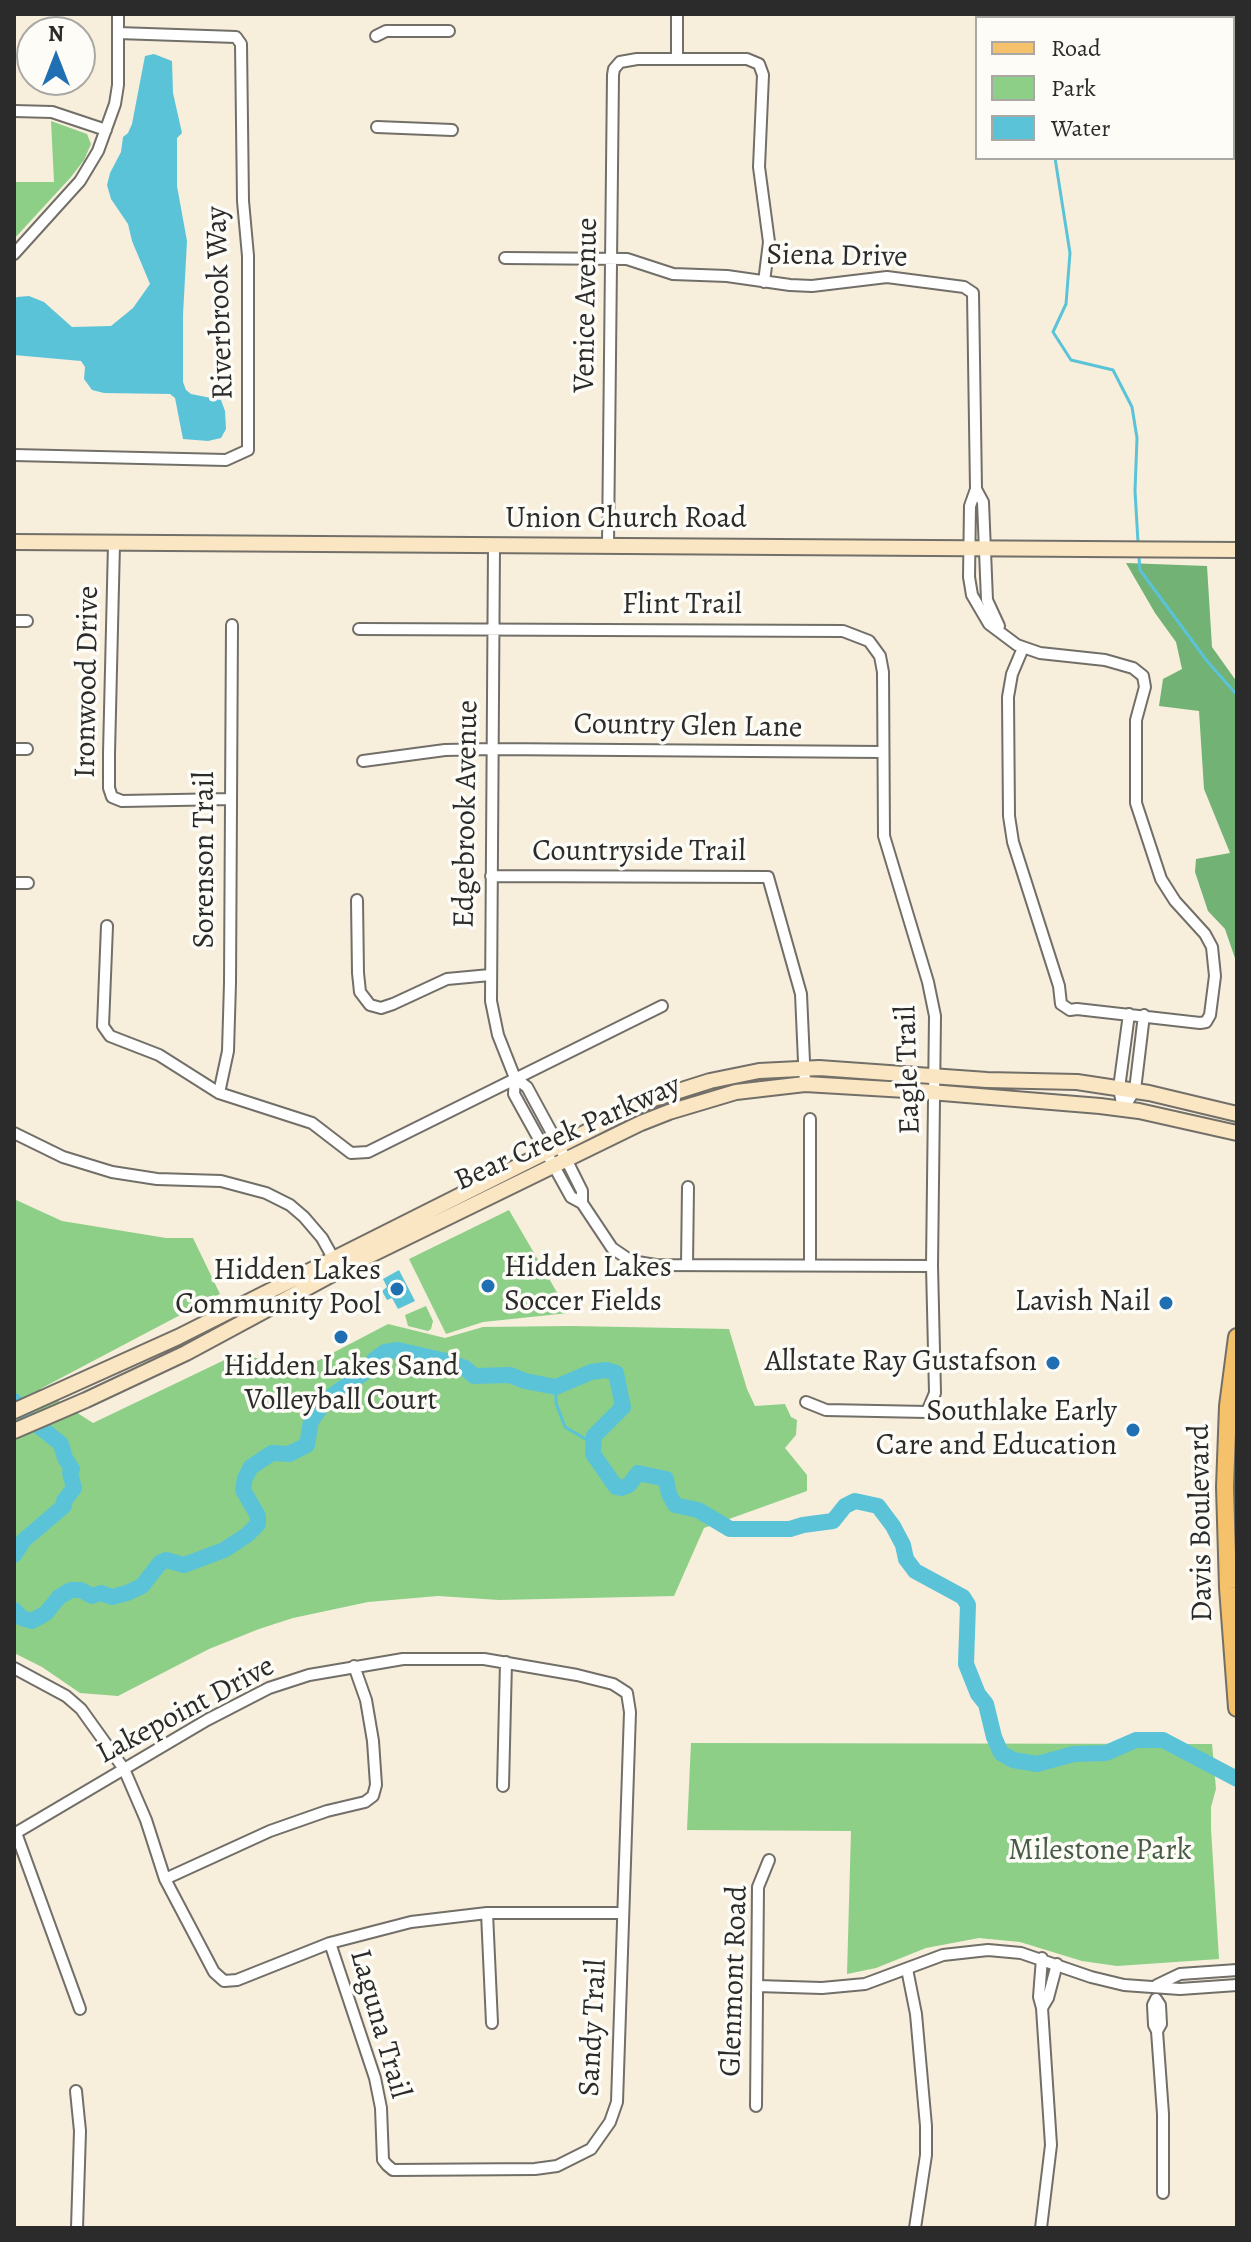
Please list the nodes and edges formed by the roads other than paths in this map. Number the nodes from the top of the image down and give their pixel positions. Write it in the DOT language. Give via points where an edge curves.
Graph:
graph roads {
  1 [pos="118,14"];
  2 [pos="677,14"];
  3 [pos="449,31"];
  4 [pos="118,33"];
  5 [pos="376,36"];
  6 [pos="677,59"];
  7 [pos="14,111"];
  8 [pos="377,127"];
  9 [pos="106,130"];
  10 [pos="452,130"];
  11 [pos="14,254"];
  12 [pos="505,258"];
  13 [pos="611,258"];
  14 [pos="764,282"];
  15 [pos="14,455"];
  16 [pos="14,542"];
  17 [pos="114,544"];
  18 [pos="608,545"];
  19 [pos="494,546"];
  20 [pos="977,548"];
  21 [pos="1237,550"];
  22 [pos="14,621"];
  23 [pos="27,621"];
  24 [pos="232,625"];
  25 [pos="359,629"];
  26 [pos="493,629"];
  27 [pos="869,641"];
  28 [pos="1023,648"];
  29 [pos="14,749"];
  30 [pos="27,749"];
  31 [pos="493,749"];
  32 [pos="882,752"];
  33 [pos="363,761"];
  34 [pos="230,799"];
  35 [pos="491,876"];
  36 [pos="14,883"];
  37 [pos="28,883"];
  38 [pos="357,900"];
  39 [pos="107,926"];
  40 [pos="490,975"];
  41 [pos="662,1006"];
  42 [pos="1129,1014"];
  43 [pos="1144,1015"];
  44 [pos="805,1068"];
  45 [pos="935,1076"];
  46 [pos="515,1078"];
  47 [pos="805,1084"];
  48 [pos="1127,1089"];
  49 [pos="219,1093"];
  50 [pos="936,1093"];
  51 [pos="1123,1109"];
  52 [pos="1237,1114"];
  53 [pos="810,1119"];
  54 [pos="14,1133"];
  55 [pos="1237,1133"];
  56 [pos="551,1149"];
  57 [pos="559,1162"];
  58 [pos="688,1187"];
  59 [pos="337,1264"];
  60 [pos="687,1265"];
  61 [pos="810,1265"];
  62 [pos="932,1266"];
  63 [pos="1237,1337"];
  64 [pos="806,1402"];
  65 [pos="14,1411"];
  66 [pos="14,1431"];
  67 [pos="506,1662"];
  68 [pos="354,1666"];
  69 [pos="14,1668"];
  70 [pos="627,1693"];
  71 [pos="1237,1708"];
  72 [pos="124,1769"];
  73 [pos="503,1786"];
  74 [pos="15,1834"];
  75 [pos="769,1860"];
  76 [pos="165,1879"];
  77 [pos="487,1913"];
  78 [pos="623,1913"];
  79 [pos="330,1943"];
  80 [pos="1042,1958"];
  81 [pos="1057,1964"];
  82 [pos="907,1969"];
  83 [pos="1237,1970"];
  84 [pos="1156,1985"];
  85 [pos="1237,1985"];
  86 [pos="757,1986"];
  87 [pos="1042,2008"];
  88 [pos="80,2009"];
  89 [pos="492,2023"];
  90 [pos="76,2091"];
  91 [pos="756,2106"];
  92 [pos="387,2165"];
  93 [pos="1163,2193"];
  94 [pos="77,2228"];
  95 [pos="915,2228"];
  96 [pos="1041,2228"];
  1 -- 4 [label="street"];
  2 -- 6 [label="street"];
  3 -- 5 [label="street" via="386,31"];
  4 -- 9 [label="street" via="118,85"];
  4 -- 15 [label="street, Riverbrook Way" via="236,37 241,44 248,450 226,460"];
  6 -- 13 [label="street, Venice Avenue" via="625,59 613,75"];
  6 -- 14 [label="street" via="747,59 762,68 759,167 769,242"];
  7 -- 9 [label="street" via="52,112"];
  8 -- 10 [label="street"];
  9 -- 11 [label="street" via="80,181"];
  12 -- 13 [label="street, Siena Drive"];
  13 -- 14 [label="street, Siena Drive" via="673,274"];
  13 -- 18 [label="street, Venice Avenue"];
  14 -- 20 [label="street, Siena Drive" via="812,286 887,277 970,290 975,297 976,489 983,502"];
  16 -- 17 [label="main road, Union Church Road"];
  17 -- 19 [label="main road, Union Church Road"];
  17 -- 34 [label="street, Ironwood Drive" via="112,797"];
  18 -- 19 [label="main road, Union Church Road"];
  18 -- 20 [label="main road, Union Church Road"];
  19 -- 26 [label="street, Edgebrook Avenue"];
  20 -- 21 [label="main road, Union Church Road"];
  20 -- 28 [label="street, Siena Drive" via="993,618"];
  22 -- 23 [label="street"];
  24 -- 34 [label="street, Sorenson Trail"];
  25 -- 26 [label="street, Flint Trail"];
  26 -- 27 [label="street, Flint Trail" via="843,631"];
  26 -- 31 [label="street, Edgebrook Avenue"];
  27 -- 32 [label="street, Eagle Trail" via="883,667"];
  28 -- 42 [label="street" via="1008,697 1013,842 1062,1006"];
  28 -- 43 [label="street" via="1105,660 1143,676 1136,720 1136,803 1161,879 1212,947 1215,976 1206,1022"];
  29 -- 30 [label="street"];
  31 -- 32 [label="street, Country Glen Lane"];
  31 -- 33 [label="street, Country Glen Lane"];
  31 -- 35 [label="street, Edgebrook Avenue"];
  32 -- 45 [label="street, Eagle Trail" via="884,836 933,999"];
  34 -- 49 [label="street, Sorenson Trail" via="228,1051"];
  35 -- 40 [label="street, Edgebrook Avenue"];
  35 -- 44 [label="street, Countryside Trail" via="768,877 800,986"];
  36 -- 37 [label="street"];
  38 -- 40 [label="street" via="360,992 370,1005 393,1004 447,979"];
  39 -- 49 [label="street" via="105,1032 159,1055"];
  40 -- 46 [label="street, Edgebrook Avenue" via="495,1025"];
  41 -- 46 [label="street"];
  42 -- 43 [label="street"];
  42 -- 48 [label="street"];
  43 -- 48 [label="street"];
  44 -- 45 [label="main road, Bear Creek Parkway"];
  44 -- 47 [label="street, Countryside Trail"];
  44 -- 56 [label="main road, Bear Creek Parkway" via="759,1071 691,1086 650,1100"];
  45 -- 48 [label="main road, Bear Creek Parkway"];
  45 -- 50 [label="street, Eagle Trail"];
  46 -- 49 [label="street" via="360,1154 351,1153 312,1123"];
  46 -- 56 [label="street, Edgebrook Avenue" via="514,1094"];
  47 -- 50 [label="main road, Bear Creek Parkway"];
  47 -- 57 [label="main road, Bear Creek Parkway" via="706,1100 653,1118"];
  48 -- 51 [label="street"];
  48 -- 52 [label="main road, Bear Creek Parkway"];
  50 -- 51 [label="main road, Bear Creek Parkway"];
  50 -- 62 [label="street, Eagle Trail"];
  51 -- 55 [label="main road, Bear Creek Parkway"];
  53 -- 61 [label="street"];
  54 -- 59 [label="street" via="105,1170 144,1178 221,1181 266,1193 304,1217"];
  56 -- 57 [label="street, Edgebrook Avenue"];
  56 -- 59 [label="main road, Bear Creek Parkway"];
  57 -- 59 [label="main road, Bear Creek Parkway"];
  57 -- 60 [label="street, Edgebrook Avenue" via="582,1191 582,1203 612,1248 631,1261"];
  58 -- 60 [label="street"];
  59 -- 65 [label="main road, Bear Creek Parkway"];
  59 -- 66 [label="main road, Bear Creek Parkway" via="186,1353"];
  60 -- 61 [label="street, Edgebrook Avenue"];
  61 -- 62 [label="street, Edgebrook Avenue"];
  62 -- 64 [label="street, Eagle Trail" via="935,1393 927,1412 826,1410"];
  63 -- 71 [label="main road, Davis Boulevard" via="1225,1487"];
  67 -- 68 [label="street, Lakepoint Drive" via="403,1659"];
  67 -- 70 [label="street, Lakepoint Drive" via="613,1684"];
  67 -- 73 [label="street"];
  68 -- 72 [label="street, Lakepoint Drive" via="269,1688"];
  68 -- 76 [label="street" via="373,1741 373,1796 270,1831"];
  69 -- 72 [label="street" via="81,1709"];
  70 -- 78 [label="street, Sandy Trail"];
  72 -- 74 [label="street, Lakepoint Drive"];
  72 -- 76 [label="street"];
  74 -- 88 [label="street"];
  75 -- 86 [label="street, Glenmont Road" via="758,1887"];
  76 -- 79 [label="street" via="214,1972 224,1981"];
  77 -- 78 [label="street"];
  77 -- 79 [label="street" via="411,1922"];
  77 -- 89 [label="street"];
  78 -- 92 [label="street, Sandy Trail" via="617,2102 591,2149 557,2166 535,2169 393,2170"];
  79 -- 92 [label="street, Laguna Trail" via="375,2078"];
  80 -- 81 [label="street"];
  80 -- 82 [label="street" via="1006,1951 965,1952"];
  80 -- 87 [label="street"];
  81 -- 84 [label="street" via="1108,1982"];
  81 -- 87 [label="street"];
  82 -- 86 [label="street" via="841,1988"];
  82 -- 95 [label="street" via="926,2126"];
  83 -- 84 [label="street" via="1180,1974"];
  84 -- 85 [label="street"];
  84 -- 93 [label="street"];
  86 -- 91 [label="street, Glenmont Road"];
  87 -- 96 [label="street" via="1051,2145"];
  90 -- 94 [label="street"];
}
